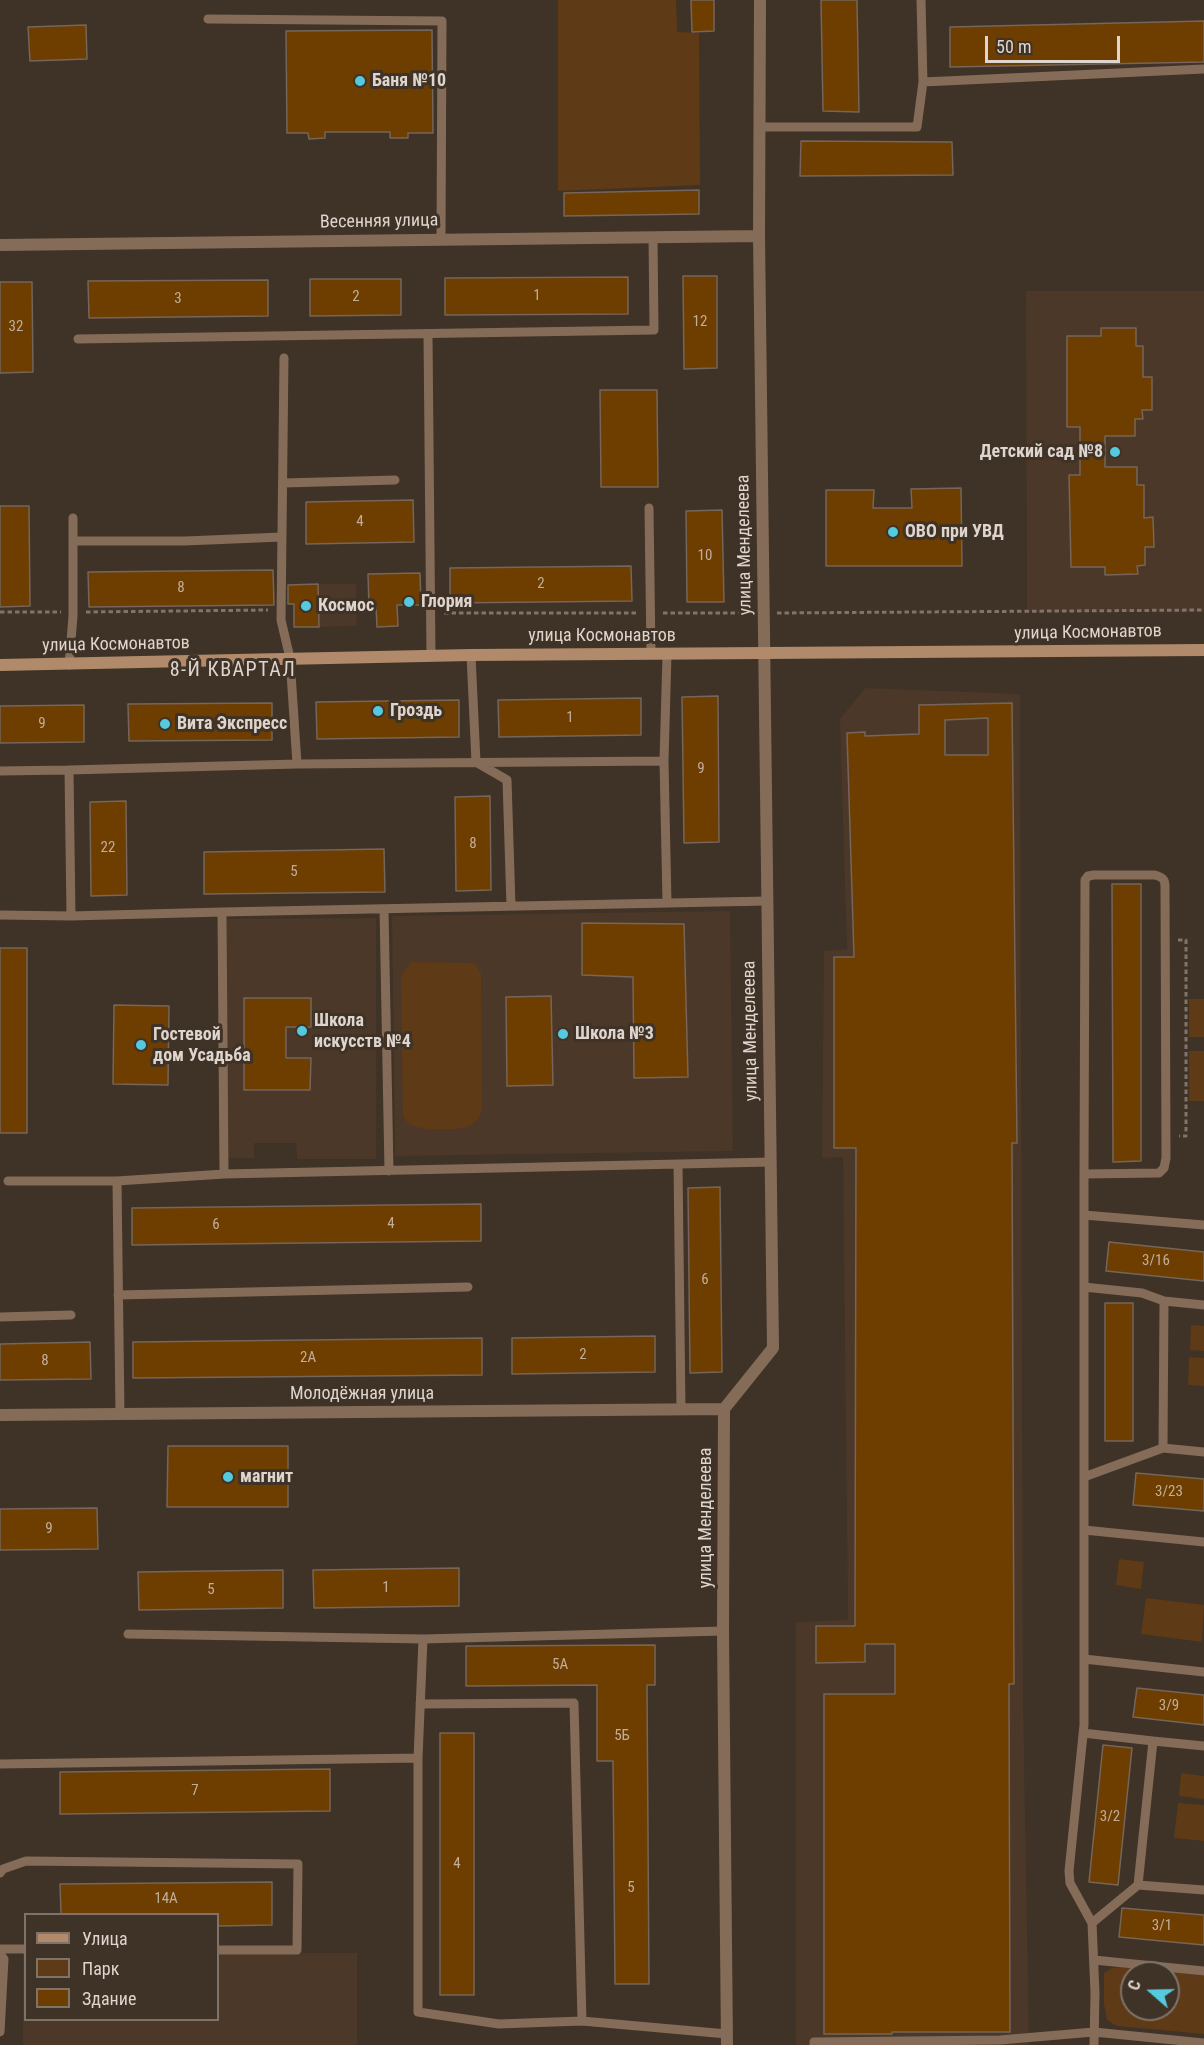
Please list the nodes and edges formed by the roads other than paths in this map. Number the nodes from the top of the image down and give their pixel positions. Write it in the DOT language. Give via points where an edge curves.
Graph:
graph roads {
  1 [pos="760,0"];
  2 [pos="921,0"];
  3 [pos="208,19"];
  4 [pos="1204,69"];
  5 [pos="923,82"];
  6 [pos="760,127"];
  7 [pos="759,236"];
  8 [pos="653,237"];
  9 [pos="441,239"];
  10 [pos="0,245"];
  11 [pos="428,334"];
  12 [pos="78,339"];
  13 [pos="284,358"];
  14 [pos="395,480"];
  15 [pos="283,483"];
  16 [pos="649,508"];
  17 [pos="73,518"];
  18 [pos="282,537"];
  19 [pos="73,541"];
  20 [pos="1204,650"];
  21 [pos="765,653"];
  22 [pos="651,654"];
  23 [pos="667,654"];
  24 [pos="471,655"];
  25 [pos="431,656"];
  26 [pos="290,658"];
  27 [pos="69,665"];
  28 [pos="0,666"];
  29 [pos="476,762"];
  30 [pos="664,762"];
  31 [pos="297,764"];
  32 [pos="69,770"];
  33 [pos="0,771"];
  34 [pos="768,901"];
  35 [pos="668,903"];
  36 [pos="511,906"];
  37 [pos="384,909"];
  38 [pos="222,912"];
  39 [pos="0,915"];
  40 [pos="71,916"];
  41 [pos="771,1162"];
  42 [pos="678,1165"];
  43 [pos="389,1171"];
  44 [pos="224,1174"];
  45 [pos="1084,1174"];
  46 [pos="8,1181"];
  47 [pos="117,1181"];
  48 [pos="1084,1215"];
  49 [pos="1204,1225"];
  50 [pos="468,1287"];
  51 [pos="1084,1287"];
  52 [pos="118,1295"];
  53 [pos="1164,1301"];
  54 [pos="1204,1305"];
  55 [pos="71,1314"];
  56 [pos="0,1317"];
  57 [pos="681,1409"];
  58 [pos="724,1409"];
  59 [pos="120,1414"];
  60 [pos="0,1415"];
  61 [pos="1163,1448"];
  62 [pos="1204,1452"];
  63 [pos="1084,1477"];
  64 [pos="1084,1530"];
  65 [pos="1204,1542"];
  66 [pos="723,1631"];
  67 [pos="128,1634"];
  68 [pos="423,1639"];
  69 [pos="1084,1659"];
  70 [pos="1204,1672"];
  71 [pos="420,1704"];
  72 [pos="1083,1733"];
  73 [pos="1153,1741"];
  74 [pos="1204,1746"];
  75 [pos="418,1758"];
  76 [pos="0,1764"];
  77 [pos="0,1873"];
  78 [pos="1138,1885"];
  79 [pos="1204,1890"];
  80 [pos="1092,1923"];
  81 [pos="0,1949"];
  82 [pos="24,1949"];
  83 [pos="219,1950"];
  84 [pos="0,1954"];
  85 [pos="1094,1960"];
  86 [pos="1204,1971"];
  87 [pos="582,2021"];
  88 [pos="0,2032"];
  89 [pos="1094,2032"];
  90 [pos="727,2040"];
  91 [pos="1204,2043"];
  92 [pos="814,2045"];
  93 [pos="1094,2045"];
  1 -- 6 [label="street, улица Менделеева"];
  2 -- 5 [label="lane"];
  3 -- 9 [label="lane" via="442,21"];
  4 -- 5 [label="lane"];
  5 -- 6 [label="lane" via="918,127"];
  6 -- 7 [label="street, улица Менделеева"];
  7 -- 8 [label="street, Весенняя улица"];
  7 -- 21 [label="street, улица Менделеева"];
  8 -- 9 [label="street, Весенняя улица"];
  8 -- 11 [label="lane" via="654,330"];
  9 -- 10 [label="street, Весенняя улица"];
  11 -- 12 [label="lane"];
  11 -- 25 [label="lane"];
  13 -- 15 [label="lane"];
  14 -- 15 [label="lane"];
  15 -- 18 [label="lane"];
  16 -- 22 [label="lane"];
  17 -- 19 [label="lane"];
  18 -- 19 [label="lane"];
  18 -- 26 [label="lane" via="281,620"];
  19 -- 27 [label="lane"];
  20 -- 21 [label="street, улица Космонавтов"];
  21 -- 23 [label="street, улица Космонавтов"];
  21 -- 34 [label="street, улица Менделеева"];
  22 -- 23 [label="street, улица Космонавтов"];
  22 -- 24 [label="street, улица Космонавтов"];
  23 -- 30 [label="lane"];
  24 -- 25 [label="street, улица Космонавтов"];
  24 -- 29 [label="lane"];
  25 -- 26 [label="street, улица Космонавтов"];
  26 -- 27 [label="street, улица Космонавтов"];
  26 -- 31 [label="lane"];
  27 -- 28 [label="street, улица Космонавтов"];
  29 -- 30 [label="lane"];
  29 -- 31 [label="lane"];
  29 -- 36 [label="lane" via="507,780"];
  30 -- 35 [label="lane"];
  31 -- 32 [label="lane"];
  32 -- 33 [label="lane"];
  32 -- 40 [label="lane"];
  34 -- 35 [label="lane"];
  34 -- 41 [label="street, улица Менделеева"];
  35 -- 36 [label="lane"];
  36 -- 37 [label="lane"];
  37 -- 38 [label="lane"];
  37 -- 43 [label="lane"];
  38 -- 40 [label="lane"];
  38 -- 44 [label="lane"];
  39 -- 40 [label="lane"];
  41 -- 42 [label="lane"];
  41 -- 58 [label="street, улица Менделеева" via="773,1348"];
  42 -- 43 [label="lane"];
  42 -- 57 [label="lane"];
  43 -- 44 [label="lane"];
  44 -- 47 [label="lane"];
  45 -- 45 [label="lane" via="1084,880 1094,875 1155,875 1165,881 1164,1168 1159,1173"];
  45 -- 48 [label="lane"];
  46 -- 47 [label="lane"];
  47 -- 52 [label="lane"];
  48 -- 49 [label="lane"];
  48 -- 51 [label="lane"];
  50 -- 52 [label="lane"];
  51 -- 53 [label="lane" via="1142,1293"];
  51 -- 63 [label="lane"];
  52 -- 59 [label="lane"];
  53 -- 54 [label="lane"];
  53 -- 61 [label="lane"];
  55 -- 56 [label="lane"];
  57 -- 58 [label="street, Молодёжная улица"];
  57 -- 59 [label="street, Молодёжная улица"];
  58 -- 66 [label="street, улица Менделеева"];
  59 -- 60 [label="street, Молодёжная улица"];
  61 -- 62 [label="lane"];
  61 -- 63 [label="lane"];
  63 -- 64 [label="lane"];
  64 -- 65 [label="lane"];
  64 -- 69 [label="lane"];
  66 -- 68 [label="lane"];
  66 -- 90 [label="street, улица Менделеева"];
  67 -- 68 [label="lane"];
  68 -- 71 [label="lane"];
  69 -- 70 [label="lane"];
  69 -- 72 [label="lane"];
  71 -- 75 [label="lane"];
  71 -- 87 [label="lane" via="574,1703"];
  72 -- 73 [label="lane"];
  72 -- 80 [label="lane" via="1070,1883"];
  73 -- 74 [label="lane"];
  73 -- 78 [label="lane"];
  75 -- 76 [label="lane"];
  75 -- 87 [label="lane" via="418,2012 499,2024"];
  77 -- 83 [label="lane" via="26,1861 298,1864 297,1950"];
  78 -- 79 [label="lane"];
  78 -- 80 [label="lane"];
  80 -- 85 [label="lane"];
  81 -- 82 [label="lane"];
  84 -- 88 [label="lane" via="4,1959"];
  85 -- 86 [label="lane"];
  85 -- 89 [label="lane"];
  87 -- 90 [label="lane"];
  89 -- 91 [label="lane"];
  89 -- 92 [label="lane" via="1000,2040"];
  89 -- 93 [label="lane"];
}
